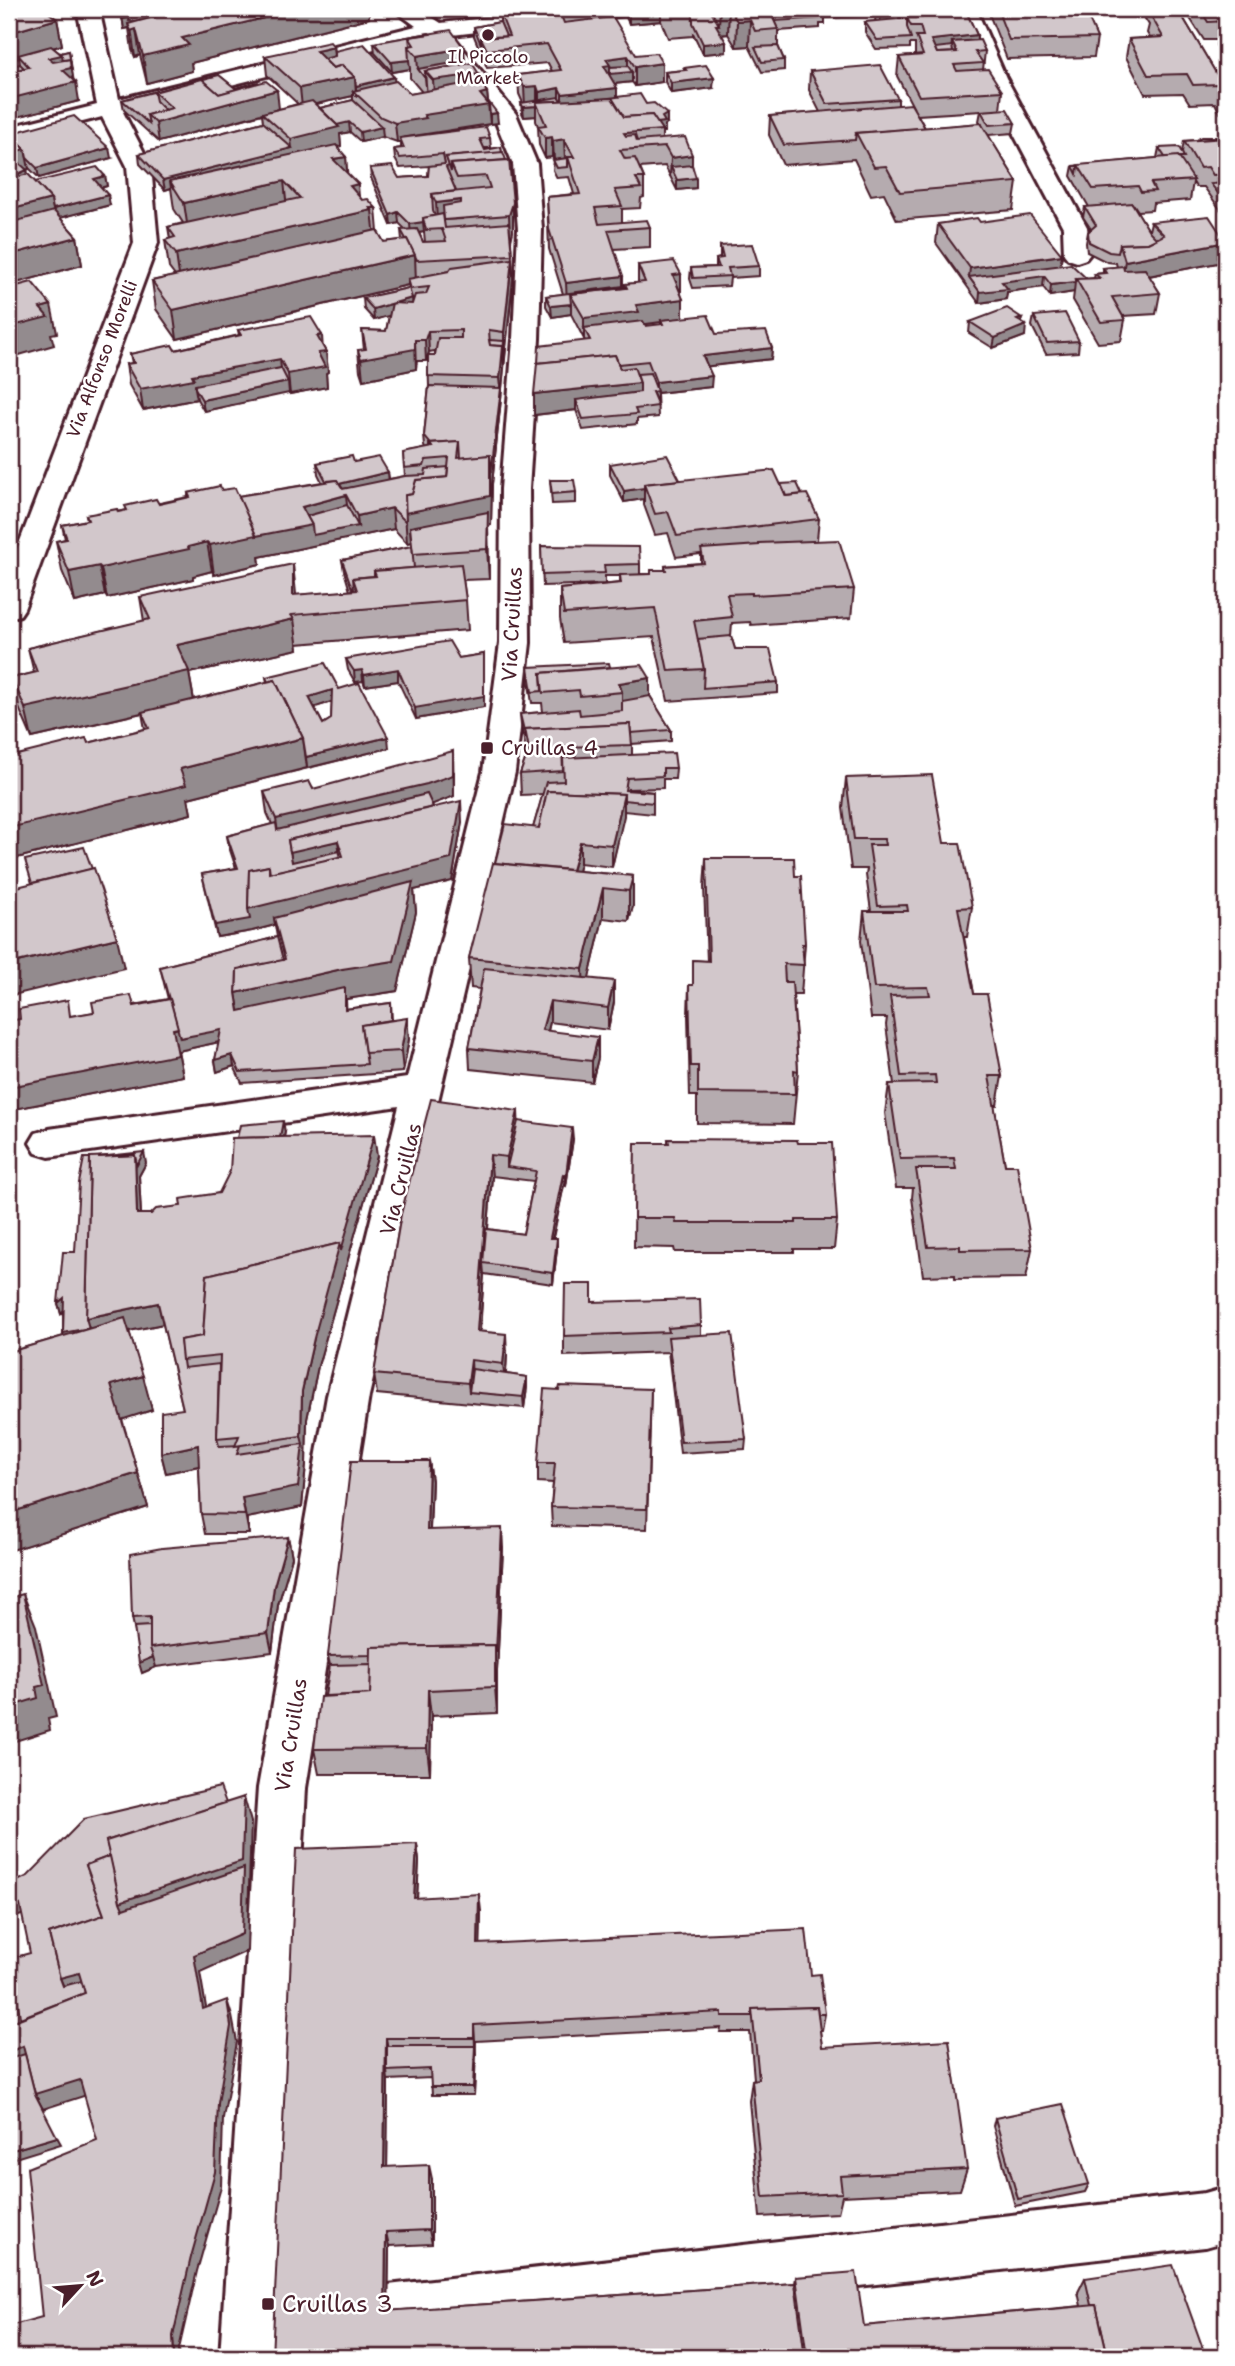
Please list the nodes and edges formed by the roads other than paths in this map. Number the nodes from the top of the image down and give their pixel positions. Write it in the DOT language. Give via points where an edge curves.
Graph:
graph roads {
  1 [pos="88,9"];
  2 [pos="404,9"];
  3 [pos="623,9"];
  4 [pos="965,9"];
  5 [pos="549,12"];
  6 [pos="436,29"];
  7 [pos="109,108"];
  8 [pos="9,134"];
  9 [pos="1077,254"];
  10 [pos="9,609"];
  11 [pos="423,1089"];
  12 [pos="49,1143"];
  13 [pos="1226,2214"];
  14 [pos="388,2312"];
  15 [pos="258,2336"];
  1 -- 7 [label="street, Via Alfonso Morelli"];
  2 -- 6 [label="street, Via Cruillas"];
  3 -- 5 [label="street"];
  4 -- 9 [label="street" via="995,78 1075,227"];
  5 -- 6 [label="street"];
  6 -- 7 [label="street"];
  6 -- 11 [label="street, Via Cruillas" via="504,114 525,164 530,229 515,489 515,643 499,772"];
  7 -- 8 [label="street"];
  7 -- 10 [label="street, Via Alfonso Morelli" via="139,166 146,243"];
  11 -- 12 [label="street"];
  11 -- 15 [label="street, Via Cruillas" via="348,1396 282,1788"];
  13 -- 14 [label="street" via="1205,2220"];
}
